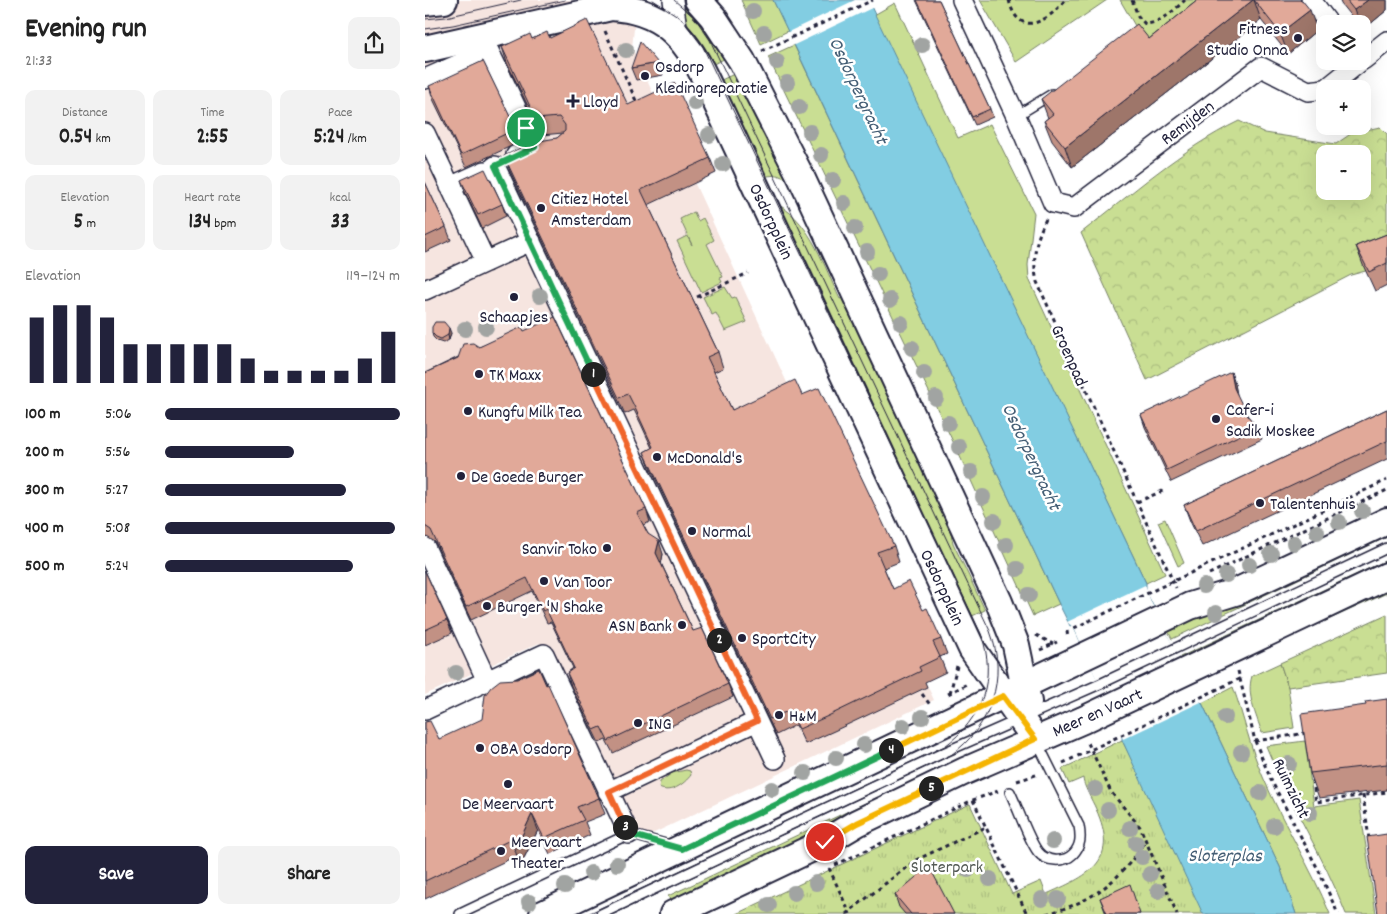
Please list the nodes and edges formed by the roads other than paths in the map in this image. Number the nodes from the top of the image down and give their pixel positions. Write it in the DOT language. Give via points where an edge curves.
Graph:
graph roads {
  1 [pos="444,0"];
  2 [pos="673,0"];
  3 [pos="962,0"];
  4 [pos="1311,0"];
  5 [pos="700,1"];
  6 [pos="425,2"];
  7 [pos="1322,15"];
  8 [pos="678,35"];
  9 [pos="1387,41"];
  10 [pos="425,48"];
  11 [pos="1371,52"];
  12 [pos="1347,70"];
  13 [pos="425,80"];
  14 [pos="1335,80"];
  15 [pos="1063,86"];
  16 [pos="1316,90"];
  17 [pos="1017,116"];
  18 [pos="425,133"];
  19 [pos="495,166"];
  20 [pos="451,187"];
  21 [pos="531,241"];
  22 [pos="486,262"];
  23 [pos="425,290"];
  24 [pos="1387,521"];
  25 [pos="425,548"];
  26 [pos="1387,548"];
  27 [pos="1387,576"];
  28 [pos="1016,645"];
  29 [pos="972,649"];
  30 [pos="1179,661"];
  31 [pos="1059,669"];
  32 [pos="487,681"];
  33 [pos="1013,691"];
  34 [pos="425,710"];
  35 [pos="967,713"];
  36 [pos="757,721"];
  37 [pos="1028,724"];
  38 [pos="775,759"];
  39 [pos="1006,790"];
  40 [pos="609,792"];
  41 [pos="629,834"];
  42 [pos="682,849"];
  43 [pos="460,914"];
  44 [pos="543,914"];
  45 [pos="601,914"];
  46 [pos="673,914"];
  1 -- 6 [label="street"];
  2 -- 8 [label="street"];
  3 -- 17 [label="street"];
  4 -- 7 [label="street"];
  5 -- 28 [label="street, Osdorpplein" via="742,61 801,177 970,538"];
  8 -- 10 [label="street, Osdorpplein" via="655,18 611,7"];
  8 -- 29 [label="street, Osdorpplein" via="695,57"];
  9 -- 11 [label="street, Remijden"];
  12 -- 14 [label="street, Remijden"];
  13 -- 19 [label="street" via="489,51 543,145"];
  15 -- 17 [label="lane"];
  16 -- 17 [label="street, Remijden" via="1308,91 1261,67 1074,208 1053,203"];
  18 -- 20 [label="street"];
  19 -- 20 [label="street"];
  19 -- 21 [label="street"];
  20 -- 22 [label="street"];
  21 -- 22 [label="street"];
  21 -- 36 [label="street"];
  22 -- 23 [label="street"];
  24 -- 31 [label="street" via="1238,591 1202,601"];
  25 -- 32 [label="street"];
  26 -- 30 [label="lane"];
  27 -- 30 [label="street, Meer en Vaart"];
  28 -- 31 [label="street, Osdorpplein" via="1038,666"];
  28 -- 33 [label="street, Osdorpplein"];
  29 -- 33 [label="street, Osdorpplein"];
  29 -- 35 [label="street, Osdorpplein" via="976,680"];
  30 -- 37 [label="street, Meer en Vaart" via="1105,695"];
  31 -- 33 [label="street"];
  32 -- 34 [label="street"];
  32 -- 40 [label="street" via="544,654"];
  33 -- 35 [label="street"];
  33 -- 37 [label="street, Osdorpplein"];
  35 -- 42 [label="street"];
  36 -- 38 [label="street"];
  36 -- 40 [label="street"];
  37 -- 39 [label="lane" via="1079,826 1081,838 1077,850 1060,861 1049,860 1039,853"];
  37 -- 45 [label="lane" via="943,752"];
  37 -- 46 [label="street, Meer en Vaart" via="825,842"];
  40 -- 41 [label="street"];
  41 -- 42 [label="lane"];
  41 -- 43 [label="lane"];
  42 -- 44 [label="street"];
}
